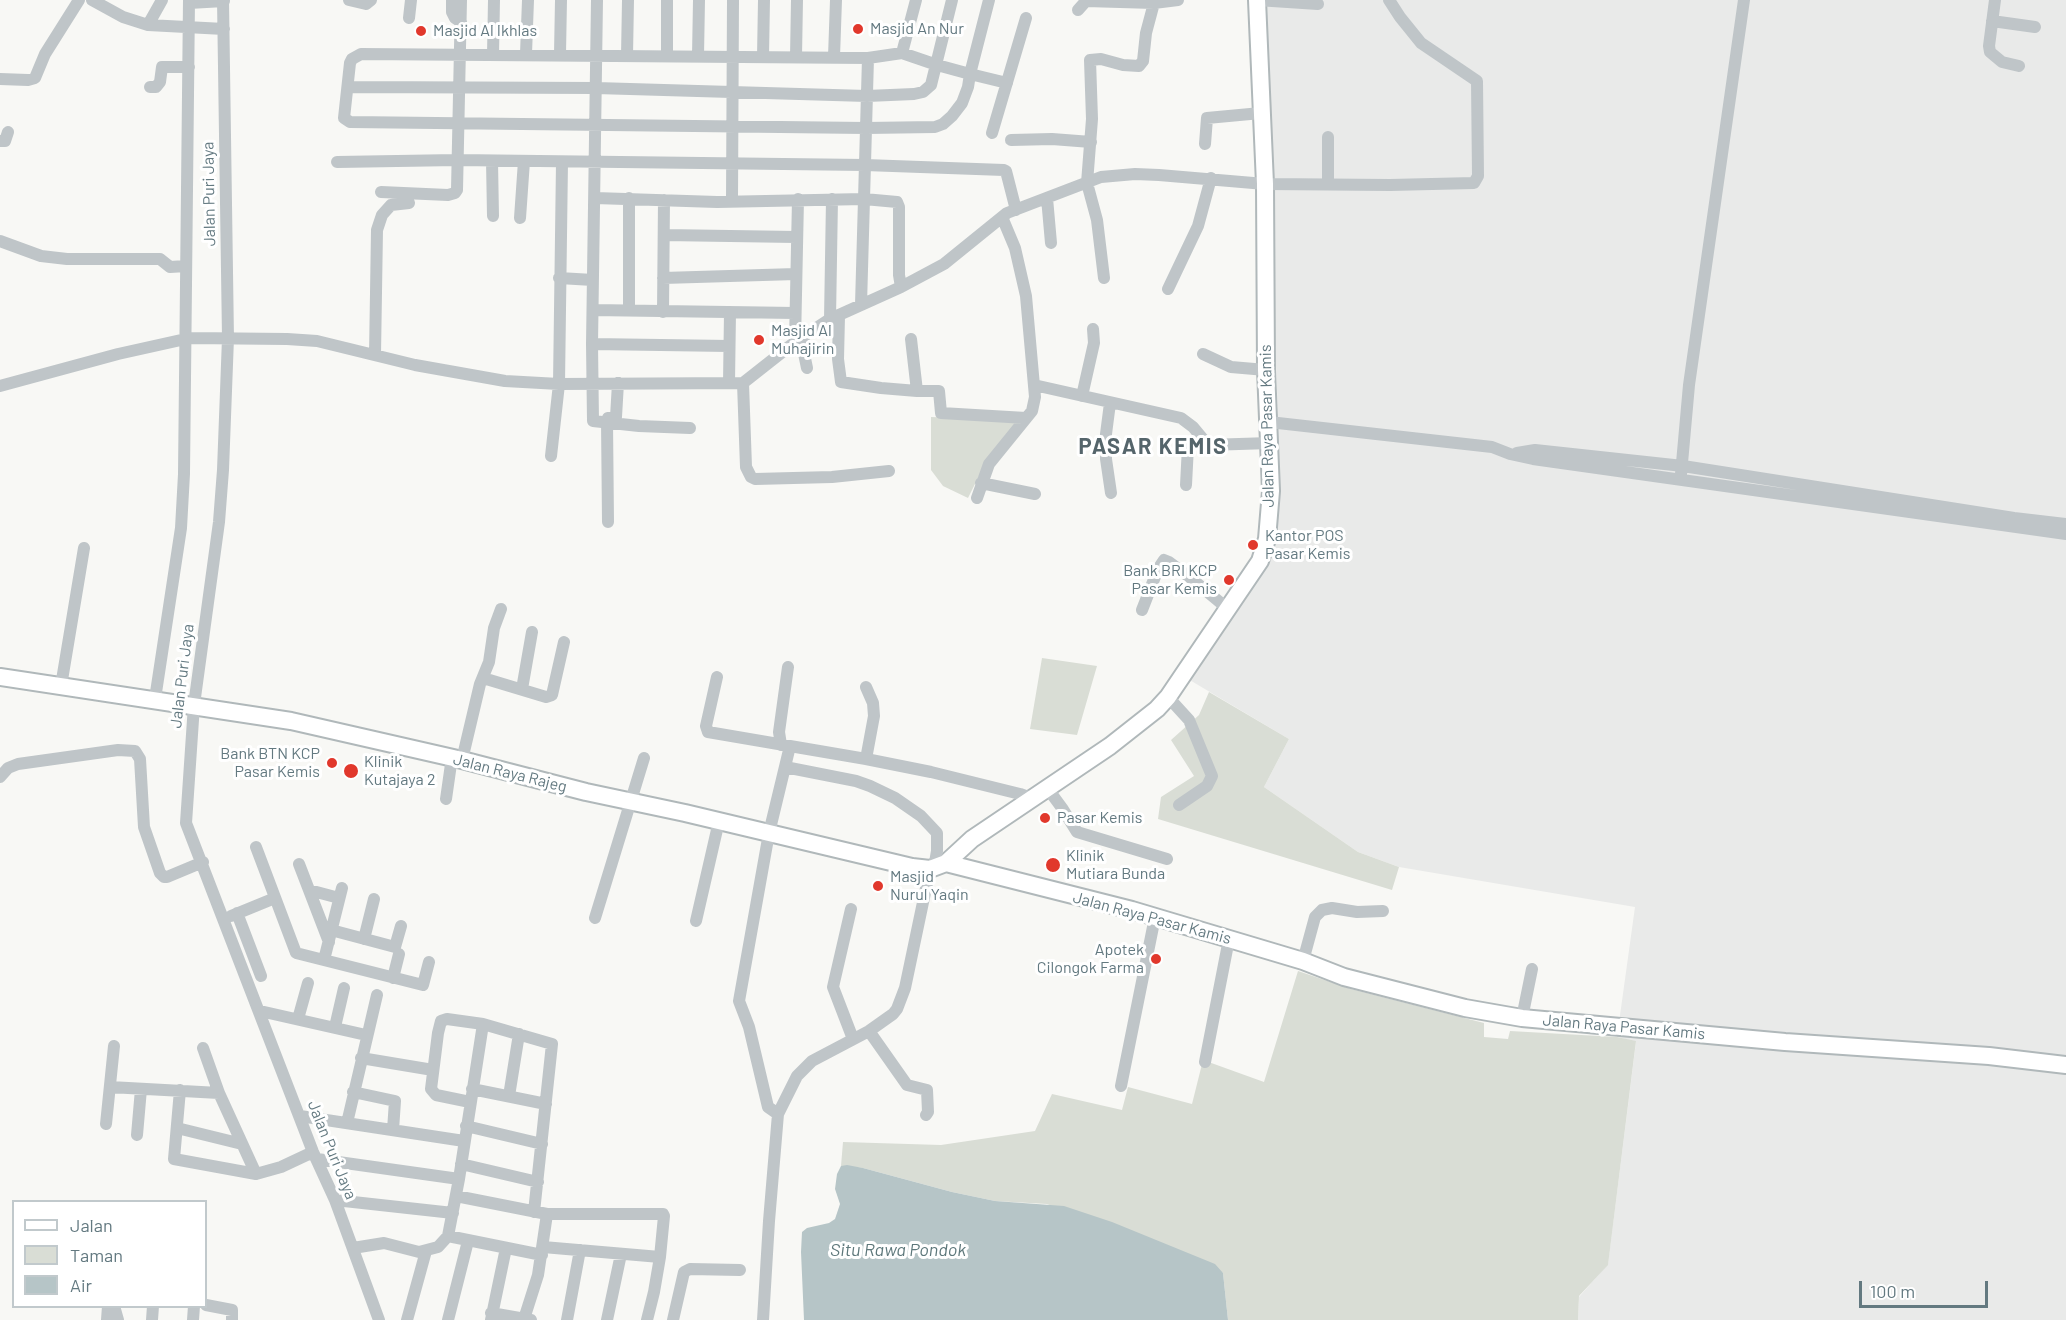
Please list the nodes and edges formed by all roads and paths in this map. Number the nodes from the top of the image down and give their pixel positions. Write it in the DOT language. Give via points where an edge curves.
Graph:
graph roads {
  1 [pos="79,0"];
  2 [pos="92,0"];
  3 [pos="162,0"];
  4 [pos="349,0"];
  5 [pos="371,0"];
  6 [pos="411,0"];
  7 [pos="452,0"];
  8 [pos="462,0"];
  9 [pos="494,0"];
  10 [pos="528,0"];
  11 [pos="561,0"];
  12 [pos="597,0"];
  13 [pos="628,0"];
  14 [pos="667,0"];
  15 [pos="699,0"];
  16 [pos="733,0"];
  17 [pos="764,0"];
  18 [pos="797,0"];
  19 [pos="836,0"];
  20 [pos="916,0"];
  21 [pos="952,0"];
  22 [pos="989,0"];
  23 [pos="1178,0"];
  24 [pos="1257,0"];
  25 [pos="1389,0"];
  26 [pos="1744,0"];
  27 [pos="1995,0"];
  28 [pos="221,1"];
  29 [pos="190,2"];
  30 [pos="1154,3"];
  31 [pos="1318,4"];
  32 [pos="1078,10"];
  33 [pos="409,18"];
  34 [pos="1026,18"];
  35 [pos="1992,21"];
  36 [pos="461,22"];
  37 [pos="148,25"];
  38 [pos="190,27"];
  39 [pos="2035,27"];
  40 [pos="224,29"];
  41 [pos="902,53"];
  42 [pos="526,54"];
  43 [pos="560,54"];
  44 [pos="461,55"];
  45 [pos="493,55"];
  46 [pos="596,55"];
  47 [pos="627,56"];
  48 [pos="667,56"];
  49 [pos="698,56"];
  50 [pos="733,57"];
  51 [pos="763,57"];
  52 [pos="796,57"];
  53 [pos="834,57"];
  54 [pos="868,58"];
  55 [pos="937,65"];
  56 [pos="2019,66"];
  57 [pos="189,68"];
  58 [pos="970,74"];
  59 [pos="0,79"];
  60 [pos="1007,82"];
  61 [pos="150,87"];
  62 [pos="348,87"];
  63 [pos="460,87"];
  64 [pos="596,88"];
  65 [pos="733,92"];
  66 [pos="867,96"];
  67 [pos="1261,113"];
  68 [pos="459,123"];
  69 [pos="596,126"];
  70 [pos="732,127"];
  71 [pos="866,128"];
  72 [pos="992,133"];
  73 [pos="1328,137"];
  74 [pos="1011,140"];
  75 [pos="1091,142"];
  76 [pos="1205,144"];
  77 [pos="457,160"];
  78 [pos="492,161"];
  79 [pos="524,161"];
  80 [pos="337,162"];
  81 [pos="562,162"];
  82 [pos="595,163"];
  83 [pos="733,164"];
  84 [pos="865,165"];
  85 [pos="1211,178"];
  86 [pos="1087,183"];
  87 [pos="1265,184"];
  88 [pos="1328,184"];
  89 [pos="381,192"];
  90 [pos="595,198"];
  91 [pos="629,198"];
  92 [pos="1047,198"];
  93 [pos="798,199"];
  94 [pos="832,199"];
  95 [pos="864,199"];
  96 [pos="664,200"];
  97 [pos="732,201"];
  98 [pos="409,203"];
  99 [pos="1016,210"];
  100 [pos="493,216"];
  101 [pos="1002,217"];
  102 [pos="520,218"];
  103 [pos="664,235"];
  104 [pos="796,237"];
  105 [pos="0,241"];
  106 [pos="1051,243"];
  107 [pos="186,266"];
  108 [pos="796,274"];
  109 [pos="559,278"];
  110 [pos="663,278"];
  111 [pos="1104,278"];
  112 [pos="593,279"];
  113 [pos="901,287"];
  114 [pos="1168,290"];
  115 [pos="861,305"];
  116 [pos="593,310"];
  117 [pos="629,311"];
  118 [pos="663,312"];
  119 [pos="730,312"];
  120 [pos="795,313"];
  121 [pos="835,318"];
  122 [pos="1093,329"];
  123 [pos="187,338"];
  124 [pos="223,339"];
  125 [pos="911,339"];
  126 [pos="798,340"];
  127 [pos="592,344"];
  128 [pos="729,346"];
  129 [pos="1203,354"];
  130 [pos="375,356"];
  131 [pos="807,368"];
  132 [pos="1266,370"];
  133 [pos="592,383"];
  134 [pos="618,383"];
  135 [pos="729,383"];
  136 [pos="743,383"];
  137 [pos="559,384"];
  138 [pos="1034,385"];
  139 [pos="0,386"];
  140 [pos="917,391"];
  141 [pos="1082,396"];
  142 [pos="1110,403"];
  143 [pos="1026,418"];
  144 [pos="1269,422"];
  145 [pos="607,423"];
  146 [pos="690,428"];
  147 [pos="1205,442"];
  148 [pos="1270,443"];
  149 [pos="1510,454"];
  150 [pos="551,456"];
  151 [pos="1683,466"];
  152 [pos="890,471"];
  153 [pos="1680,479"];
  154 [pos="981,483"];
  155 [pos="1186,485"];
  156 [pos="1111,493"];
  157 [pos="1035,494"];
  158 [pos="1839,496"];
  159 [pos="977,498"];
  160 [pos="608,522"];
  161 [pos="2013,522"];
  162 [pos="2066,524"];
  163 [pos="2066,534"];
  164 [pos="84,548"];
  165 [pos="501,609"];
  166 [pos="1228,609"];
  167 [pos="1142,610"];
  168 [pos="532,632"];
  169 [pos="564,642"];
  170 [pos="788,667"];
  171 [pos="0,677"];
  172 [pos="717,677"];
  173 [pos="483,678"];
  174 [pos="61,686"];
  175 [pos="866,687"];
  176 [pos="522,689"];
  177 [pos="1168,698"];
  178 [pos="158,700"];
  179 [pos="187,705"];
  180 [pos="785,746"];
  181 [pos="456,758"];
  182 [pos="644,758"];
  183 [pos="866,759"];
  184 [pos="785,767"];
  185 [pos="0,777"];
  186 [pos="1048,789"];
  187 [pos="1031,798"];
  188 [pos="446,799"];
  189 [pos="632,803"];
  190 [pos="1179,805"];
  191 [pos="719,821"];
  192 [pos="769,833"];
  193 [pos="255,847"];
  194 [pos="1167,859"];
  195 [pos="298,864"];
  196 [pos="197,865"];
  197 [pos="937,866"];
  198 [pos="309,891"];
  199 [pos="275,898"];
  200 [pos="374,899"];
  201 [pos="851,909"];
  202 [pos="1383,911"];
  203 [pos="237,913"];
  204 [pos="1155,917"];
  205 [pos="224,918"];
  206 [pos="595,918"];
  207 [pos="696,921"];
  208 [pos="401,926"];
  209 [pos="330,936"];
  210 [pos="364,939"];
  211 [pos="1229,939"];
  212 [pos="399,954"];
  213 [pos="324,960"];
  214 [pos="1303,961"];
  215 [pos="429,962"];
  216 [pos="1532,969"];
  217 [pos="261,976"];
  218 [pos="393,978"];
  219 [pos="308,983"];
  220 [pos="344,988"];
  221 [pos="377,995"];
  222 [pos="260,1011"];
  223 [pos="1522,1018"];
  224 [pos="298,1019"];
  225 [pos="483,1024"];
  226 [pos="334,1027"];
  227 [pos="869,1031"];
  228 [pos="519,1034"];
  229 [pos="366,1035"];
  230 [pos="853,1039"];
  231 [pos="114,1046"];
  232 [pos="203,1048"];
  233 [pos="361,1058"];
  234 [pos="1205,1062"];
  235 [pos="2066,1065"];
  236 [pos="433,1070"];
  237 [pos="1121,1086"];
  238 [pos="110,1087"];
  239 [pos="141,1089"];
  240 [pos="472,1089"];
  241 [pos="180,1090"];
  242 [pos="353,1092"];
  243 [pos="219,1093"];
  244 [pos="509,1096"];
  245 [pos="470,1102"];
  246 [pos="546,1104"];
  247 [pos="778,1114"];
  248 [pos="926,1115"];
  249 [pos="300,1116"];
  250 [pos="106,1124"];
  251 [pos="346,1124"];
  252 [pos="466,1125"];
  253 [pos="177,1128"];
  254 [pos="393,1130"];
  255 [pos="137,1135"];
  256 [pos="464,1141"];
  257 [pos="242,1144"];
  258 [pos="542,1144"];
  259 [pos="311,1156"];
  260 [pos="461,1164"];
  261 [pos="256,1174"];
  262 [pos="459,1179"];
  263 [pos="538,1182"];
  264 [pos="456,1196"];
  265 [pos="335,1200"];
  266 [pos="453,1213"];
  267 [pos="541,1213"];
  268 [pos="448,1236"];
  269 [pos="468,1241"];
  270 [pos="353,1248"];
  271 [pos="506,1248"];
  272 [pos="580,1250"];
  273 [pos="426,1251"];
  274 [pos="542,1251"];
  275 [pos="621,1254"];
  276 [pos="660,1257"];
  277 [pos="740,1269"];
  278 [pos="207,1305"];
  279 [pos="491,1317"];
  280 [pos="528,1319"];
  281 [pos="232,1320"];
  282 [pos="380,1320"];
  283 [pos="407,1320"];
  284 [pos="448,1320"];
  285 [pos="567,1320"];
  286 [pos="607,1320"];
  287 [pos="647,1320"];
  288 [pos="673,1320"];
  289 [pos="763,1320"];
  1 -- 59 [label="street" via="34,78"];
  2 -- 37 [label="street"];
  3 -- 37 [label="street"];
  4 -- 5 [label="street" via="366,4"];
  6 -- 33 [label="street"];
  7 -- 36 [label="street" via="452,12"];
  8 -- 36 [label="street"];
  9 -- 45 [label="street"];
  10 -- 42 [label="street"];
  11 -- 43 [label="street"];
  12 -- 46 [label="street"];
  13 -- 47 [label="street"];
  14 -- 48 [label="street"];
  15 -- 49 [label="street"];
  16 -- 50 [label="street"];
  17 -- 51 [label="street"];
  18 -- 52 [label="street"];
  19 -- 53 [label="street"];
  20 -- 41 [label="street"];
  21 -- 55 [label="street"];
  22 -- 58 [label="street"];
  23 -- 30 [label="street"];
  24 -- 31 [label="street"];
  24 -- 67 [label="main road, Jalan Raya Pasar Kamis"];
  25 -- 88 [label="street" via="1421,43 1477,81 1478,176 1476,182 1469,184"];
  26 -- 151 [label="street" via="1689,385"];
  27 -- 35 [label="street"];
  28 -- 29 [label="street"];
  28 -- 40 [label="street, Jalan Puri Jaya"];
  29 -- 38 [label="street"];
  30 -- 32 [label="street" via="1086,1"];
  30 -- 75 [label="street" via="1139,66 1090,60"];
  34 -- 60 [label="street"];
  35 -- 39 [label="street"];
  35 -- 56 [label="street" via="1990,52 2002,62"];
  36 -- 44 [label="street"];
  37 -- 38 [label="street"];
  38 -- 40 [label="street"];
  38 -- 57 [label="street"];
  40 -- 124 [label="street, Jalan Puri Jaya"];
  41 -- 54 [label="street"];
  41 -- 55 [label="street"];
  42 -- 43 [label="street"];
  42 -- 45 [label="street"];
  43 -- 46 [label="street"];
  44 -- 45 [label="street"];
  44 -- 62 [label="street" via="361,54 350,63"];
  44 -- 63 [label="street"];
  46 -- 47 [label="street"];
  46 -- 64 [label="street"];
  47 -- 48 [label="street"];
  48 -- 49 [label="street"];
  49 -- 50 [label="street"];
  50 -- 51 [label="street"];
  50 -- 65 [label="street"];
  51 -- 52 [label="street"];
  52 -- 53 [label="street"];
  53 -- 54 [label="street"];
  54 -- 66 [label="street"];
  55 -- 58 [label="street"];
  55 -- 66 [label="street" via="931,85 923,92"];
  57 -- 61 [label="street" via="162,67 160,82"];
  57 -- 107 [label="street"];
  58 -- 60 [label="street"];
  58 -- 71 [label="street" via="962,103 943,124"];
  60 -- 72 [label="street"];
  62 -- 63 [label="street"];
  62 -- 68 [label="street" via="346,121"];
  63 -- 64 [label="street"];
  63 -- 68 [label="street"];
  64 -- 65 [label="street"];
  64 -- 69 [label="street"];
  65 -- 66 [label="street"];
  65 -- 70 [label="street"];
  66 -- 71 [label="street"];
  67 -- 76 [label="street" via="1207,118"];
  67 -- 87 [label="main road, Jalan Raya Pasar Kamis"];
  68 -- 69 [label="street"];
  68 -- 77 [label="street"];
  69 -- 70 [label="street"];
  69 -- 82 [label="street"];
  70 -- 71 [label="street"];
  70 -- 83 [label="street"];
  71 -- 84 [label="street"];
  73 -- 88 [label="street"];
  74 -- 75 [label="street"];
  75 -- 86 [label="street"];
  77 -- 78 [label="street"];
  77 -- 80 [label="street"];
  77 -- 89 [label="street" via="457,190 452,195"];
  78 -- 79 [label="street"];
  78 -- 100 [label="street"];
  79 -- 81 [label="street"];
  79 -- 102 [label="street"];
  81 -- 82 [label="street"];
  81 -- 109 [label="street"];
  82 -- 83 [label="street"];
  82 -- 90 [label="street"];
  83 -- 84 [label="street"];
  83 -- 97 [label="street"];
  84 -- 95 [label="street"];
  84 -- 99 [label="street" via="1005,170"];
  85 -- 86 [label="street" via="1126,174"];
  85 -- 87 [label="street"];
  85 -- 114 [label="street" via="1198,226"];
  86 -- 92 [label="street"];
  86 -- 111 [label="street" via="1097,220"];
  87 -- 88 [label="street"];
  87 -- 132 [label="main road, Jalan Raya Pasar Kamis"];
  90 -- 91 [label="street"];
  90 -- 112 [label="street"];
  91 -- 96 [label="street"];
  91 -- 117 [label="street"];
  92 -- 99 [label="street"];
  92 -- 106 [label="street"];
  93 -- 94 [label="street"];
  93 -- 97 [label="street"];
  93 -- 104 [label="street"];
  94 -- 95 [label="street"];
  94 -- 121 [label="street"];
  95 -- 113 [label="street" via="897,202"];
  95 -- 115 [label="street"];
  96 -- 97 [label="street"];
  96 -- 103 [label="street"];
  98 -- 130 [label="street" via="391,205 377,230"];
  99 -- 101 [label="street"];
  101 -- 113 [label="street" via="944,264"];
  101 -- 138 [label="street" via="1015,248 1026,296"];
  103 -- 104 [label="street"];
  103 -- 110 [label="street"];
  104 -- 108 [label="street"];
  105 -- 107 [label="street" via="41,256 160,259 170,267"];
  107 -- 123 [label="street"];
  108 -- 110 [label="street"];
  108 -- 120 [label="street"];
  109 -- 112 [label="street"];
  109 -- 137 [label="street"];
  110 -- 118 [label="street"];
  112 -- 116 [label="street"];
  113 -- 115 [label="street"];
  115 -- 121 [label="street"];
  116 -- 117 [label="street"];
  116 -- 127 [label="street"];
  117 -- 118 [label="street"];
  118 -- 119 [label="street"];
  119 -- 120 [label="street"];
  119 -- 128 [label="street"];
  120 -- 126 [label="street"];
  121 -- 126 [label="street"];
  121 -- 140 [label="street" via="841,382"];
  122 -- 141 [label="street" via="1094,343"];
  123 -- 124 [label="street"];
  123 -- 139 [label="street"];
  123 -- 178 [label="street" via="181,528"];
  124 -- 130 [label="street" via="306,340"];
  124 -- 179 [label="street, Jalan Puri Jaya" via="219,522"];
  125 -- 140 [label="street"];
  126 -- 131 [label="street"];
  126 -- 136 [label="street"];
  127 -- 128 [label="street"];
  127 -- 133 [label="street"];
  128 -- 135 [label="street"];
  129 -- 132 [label="street" via="1231,368"];
  130 -- 137 [label="street" via="490,379"];
  132 -- 144 [label="main road, Jalan Raya Pasar Kamis"];
  133 -- 134 [label="street"];
  133 -- 137 [label="street"];
  133 -- 145 [label="street" via="593,421"];
  134 -- 135 [label="street"];
  134 -- 145 [label="street" via="616,417 608,418"];
  135 -- 136 [label="street"];
  136 -- 152 [label="street" via="746,467 755,479"];
  137 -- 150 [label="street"];
  138 -- 141 [label="street"];
  138 -- 143 [label="street" via="1034,405"];
  140 -- 143 [label="street" via="939,391 941,413"];
  141 -- 142 [label="street"];
  142 -- 147 [label="street" via="1181,418"];
  142 -- 156 [label="street" via="1106,459"];
  143 -- 154 [label="street" via="989,464"];
  144 -- 148 [label="main road, Jalan Raya Pasar Kamis"];
  144 -- 149 [label="street" via="1492,447"];
  145 -- 146 [label="street"];
  145 -- 160 [label="street"];
  147 -- 148 [label="street" via="1214,446"];
  147 -- 155 [label="street" via="1188,446"];
  148 -- 166 [label="main road, Jalan Raya Pasar Kamis" via="1264,551"];
  149 -- 151 [label="street" via="1535,450"];
  149 -- 153 [label="street"];
  151 -- 153 [label="street"];
  151 -- 158 [label="street"];
  153 -- 158 [label="street"];
  154 -- 157 [label="street"];
  154 -- 159 [label="street"];
  158 -- 161 [label="street"];
  161 -- 162 [label="street"];
  161 -- 163 [label="street"];
  164 -- 174 [label="street"];
  165 -- 173 [label="street"];
  166 -- 167 [label="street" via="1164,560"];
  166 -- 177 [label="main road, Jalan Raya Pasar Kamis"];
  168 -- 176 [label="street"];
  169 -- 176 [label="street" via="552,695 546,697"];
  170 -- 180 [label="street" via="779,732"];
  171 -- 174 [label="main road, Jalan Raya Rajeg"];
  172 -- 180 [label="street" via="707,730"];
  173 -- 176 [label="street"];
  173 -- 181 [label="street"];
  174 -- 178 [label="main road, Jalan Raya Rajeg"];
  175 -- 183 [label="street" via="874,716"];
  177 -- 186 [label="main road, Jalan Raya Pasar Kamis" via="1110,746"];
  177 -- 190 [label="street" via="1189,720 1212,776 1207,786"];
  178 -- 179 [label="main road, Jalan Raya Rajeg"];
  179 -- 181 [label="main road, Jalan Raya Rajeg" via="291,721"];
  179 -- 196 [label="street, Jalan Puri Jaya" via="185,813"];
  180 -- 183 [label="street"];
  180 -- 184 [label="street"];
  181 -- 188 [label="street"];
  181 -- 189 [label="main road, Jalan Raya Rajeg"];
  182 -- 189 [label="street"];
  183 -- 187 [label="street"];
  184 -- 192 [label="street"];
  184 -- 197 [label="street" via="856,781 895,798 937,833"];
  185 -- 196 [label="street" via="18,764 135,751 140,759 146,835 160,873 164,877"];
  186 -- 187 [label="main road, Jalan Raya Pasar Kamis"];
  186 -- 194 [label="street" via="1077,832"];
  187 -- 197 [label="main road, Jalan Raya Pasar Kamis"];
  189 -- 191 [label="main road, Jalan Raya Rajeg"];
  189 -- 206 [label="street"];
  191 -- 192 [label="main road, Jalan Raya Rajeg"];
  191 -- 207 [label="street"];
  192 -- 197 [label="main road, Jalan Raya Rajeg" via="896,863"];
  192 -- 247 [label="street" via="739,1001 768,1107"];
  193 -- 199 [label="street"];
  195 -- 198 [label="street"];
  196 -- 205 [label="street, Jalan Puri Jaya"];
  197 -- 204 [label="main road, Jalan Raya Pasar Kamis"];
  197 -- 227 [label="street" via="901,1000 893,1014"];
  198 -- 209 [label="street"];
  198 -- 209 [label="street" via="341,893"];
  199 -- 203 [label="street"];
  199 -- 213 [label="street" via="296,953"];
  200 -- 210 [label="street"];
  201 -- 230 [label="street" via="833,987"];
  202 -- 214 [label="street" via="1322,910 1315,917"];
  203 -- 205 [label="street"];
  203 -- 217 [label="street"];
  204 -- 211 [label="main road, Jalan Raya Pasar Kamis"];
  204 -- 237 [label="street"];
  205 -- 222 [label="street, Jalan Puri Jaya"];
  208 -- 210 [label="street" via="396,946"];
  209 -- 210 [label="street"];
  209 -- 213 [label="street"];
  211 -- 214 [label="main road, Jalan Raya Pasar Kamis"];
  211 -- 234 [label="street"];
  212 -- 218 [label="street"];
  213 -- 218 [label="street"];
  214 -- 223 [label="main road, Jalan Raya Pasar Kamis" via="1382,988"];
  215 -- 218 [label="street" via="423,985"];
  216 -- 223 [label="street"];
  219 -- 224 [label="street"];
  220 -- 226 [label="street"];
  221 -- 229 [label="street"];
  222 -- 224 [label="street"];
  222 -- 249 [label="street, Jalan Puri Jaya"];
  223 -- 235 [label="main road, Jalan Raya Pasar Kamis"];
  224 -- 226 [label="street"];
  225 -- 228 [label="street"];
  225 -- 236 [label="street" via="441,1021"];
  225 -- 240 [label="street"];
  226 -- 229 [label="street"];
  227 -- 230 [label="street"];
  227 -- 248 [label="street" via="907,1085 927,1090"];
  228 -- 244 [label="street"];
  228 -- 246 [label="street" via="553,1045"];
  229 -- 233 [label="street"];
  230 -- 247 [label="street" via="817,1058 799,1073"];
  231 -- 238 [label="street"];
  232 -- 243 [label="street"];
  233 -- 236 [label="street"];
  233 -- 242 [label="street"];
  236 -- 245 [label="street" via="433,1093"];
  238 -- 239 [label="street"];
  238 -- 250 [label="street"];
  239 -- 241 [label="street"];
  239 -- 255 [label="street"];
  240 -- 244 [label="street"];
  240 -- 245 [label="street"];
  241 -- 243 [label="street"];
  241 -- 253 [label="street"];
  242 -- 251 [label="street"];
  242 -- 254 [label="street" via="394,1100"];
  243 -- 257 [label="street"];
  244 -- 246 [label="street"];
  245 -- 252 [label="street"];
  246 -- 258 [label="street"];
  247 -- 289 [label="street"];
  249 -- 251 [label="street"];
  249 -- 259 [label="street, Jalan Puri Jaya"];
  251 -- 254 [label="street"];
  252 -- 256 [label="street"];
  252 -- 258 [label="street"];
  253 -- 257 [label="street"];
  253 -- 261 [label="street" via="174,1159"];
  254 -- 256 [label="street"];
  256 -- 260 [label="street"];
  257 -- 261 [label="street"];
  258 -- 263 [label="street"];
  259 -- 261 [label="street"];
  259 -- 262 [label="street"];
  259 -- 265 [label="street, Jalan Puri Jaya"];
  260 -- 262 [label="street"];
  260 -- 263 [label="street"];
  262 -- 264 [label="street"];
  263 -- 267 [label="street"];
  264 -- 266 [label="street"];
  264 -- 267 [label="street"];
  265 -- 266 [label="street"];
  265 -- 270 [label="street, Jalan Puri Jaya"];
  266 -- 268 [label="street"];
  267 -- 274 [label="street"];
  267 -- 276 [label="street" via="663,1214"];
  268 -- 269 [label="street"];
  268 -- 273 [label="street" via="438,1247"];
  269 -- 271 [label="street"];
  269 -- 284 [label="street"];
  270 -- 273 [label="street" via="384,1243 414,1252"];
  270 -- 282 [label="street, Jalan Puri Jaya"];
  271 -- 274 [label="street"];
  271 -- 279 [label="street"];
  272 -- 274 [label="street"];
  272 -- 275 [label="street"];
  272 -- 285 [label="street"];
  273 -- 283 [label="street"];
  274 -- 280 [label="street"];
  275 -- 276 [label="street"];
  275 -- 286 [label="street"];
  276 -- 287 [label="street"];
  277 -- 288 [label="street" via="684,1272"];
  278 -- 281 [label="street" via="232,1311"];
  279 -- 280 [label="street"];
}
